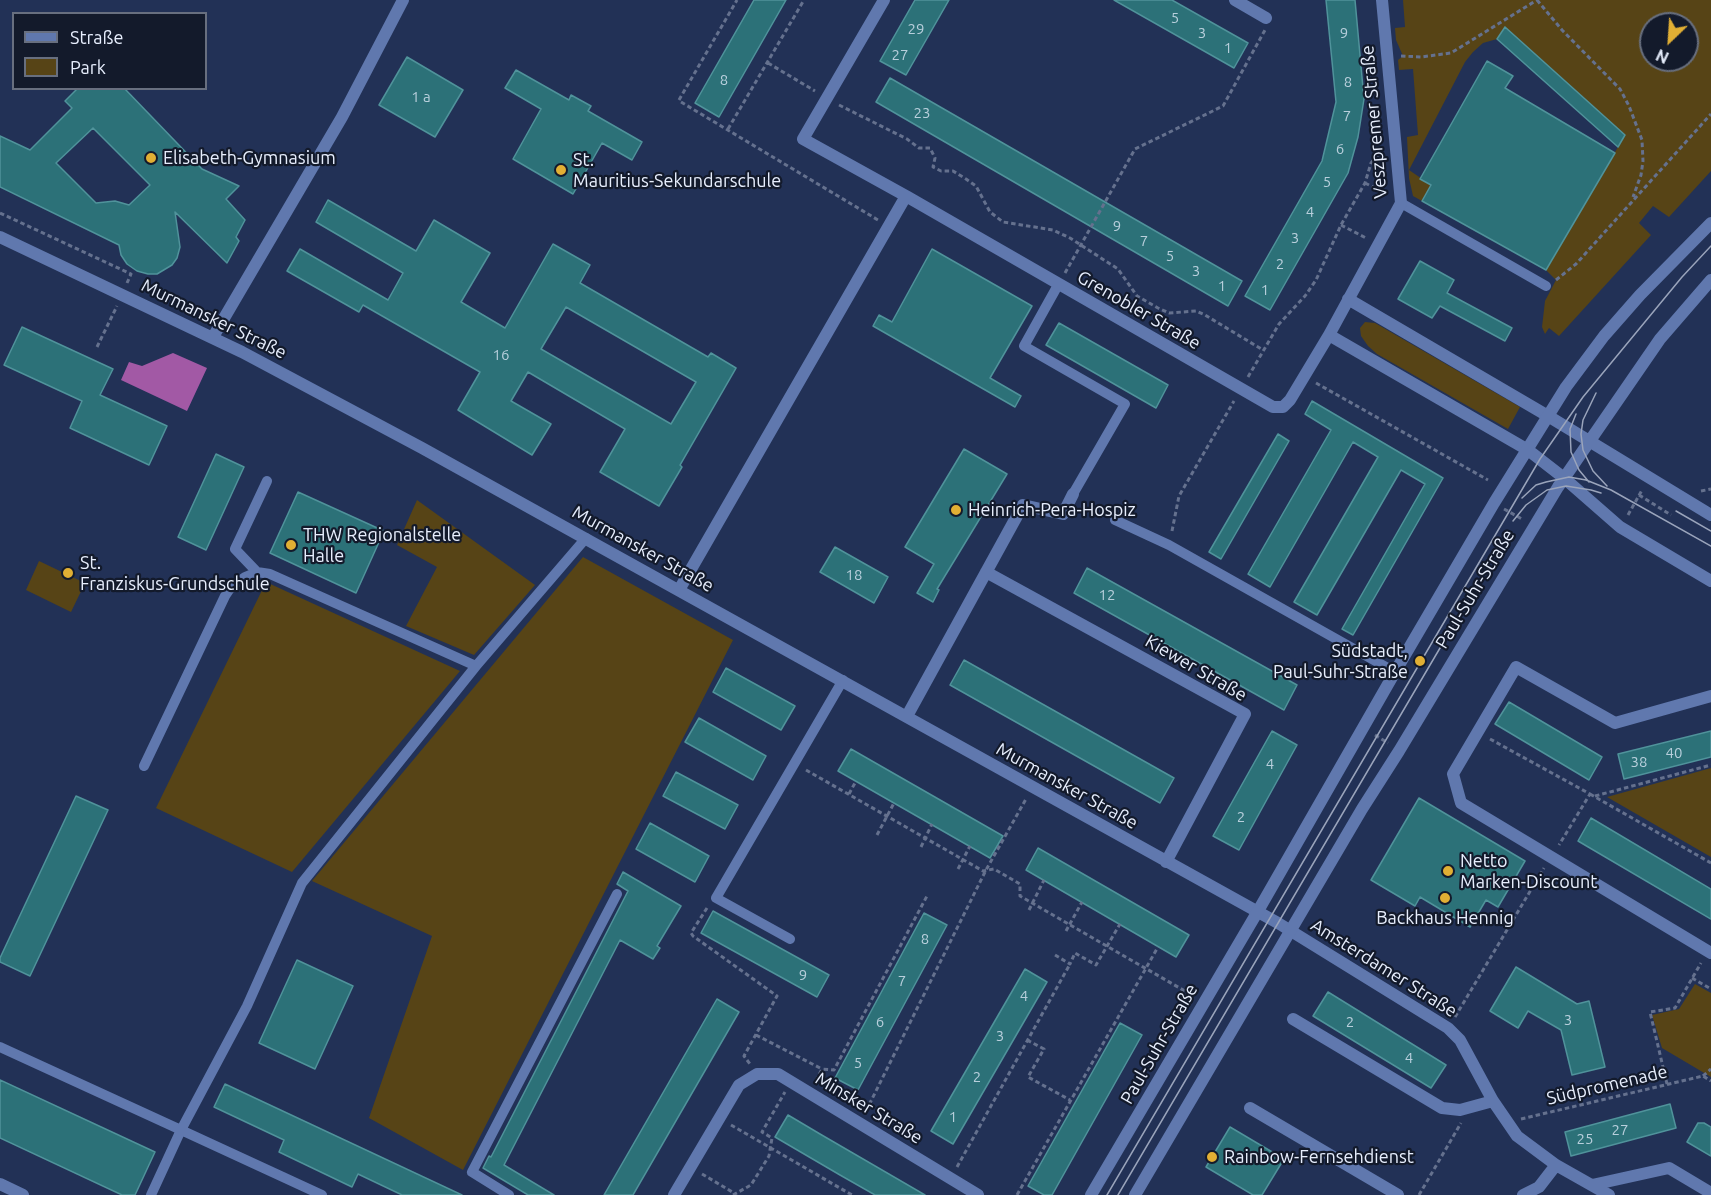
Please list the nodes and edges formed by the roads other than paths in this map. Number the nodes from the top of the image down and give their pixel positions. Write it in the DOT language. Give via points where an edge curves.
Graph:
graph roads {
  1 [pos="403,0"];
  2 [pos="884,0"];
  3 [pos="1235,0"];
  4 [pos="1382,0"];
  5 [pos="1265,23"];
  6 [pos="906,196"];
  7 [pos="1401,202"];
  8 [pos="1711,223"];
  9 [pos="0,237"];
  10 [pos="1711,280"];
  11 [pos="1058,285"];
  12 [pos="1546,286"];
  13 [pos="1348,299"];
  14 [pos="1329,334"];
  15 [pos="213,337"];
  16 [pos="1548,416"];
  17 [pos="1589,440"];
  18 [pos="1528,450"];
  19 [pos="1564,478"];
  20 [pos="267,481"];
  21 [pos="1071,499"];
  22 [pos="1711,515"];
  23 [pos="1114,520"];
  24 [pos="586,538"];
  25 [pos="257,572"];
  26 [pos="986,572"];
  27 [pos="1711,581"];
  28 [pos="679,590"];
  29 [pos="476,666"];
  30 [pos="1395,672"];
  31 [pos="843,680"];
  32 [pos="1711,696"];
  33 [pos="907,716"];
  34 [pos="144,766"];
  35 [pos="1166,861"];
  36 [pos="617,894"];
  37 [pos="1258,911"];
  38 [pos="1290,930"];
  39 [pos="790,939"];
  40 [pos="1709,952"];
  41 [pos="1293,1019"];
  42 [pos="0,1047"];
  43 [pos="1493,1101"];
  44 [pos="1250,1108"];
  45 [pos="181,1130"];
  46 [pos="1556,1165"];
  47 [pos="0,1184"];
  48 [pos="1592,1185"];
  49 [pos="1711,1193"];
  50 [pos="23,1195"];
  51 [pos="151,1195"];
  52 [pos="322,1195"];
  53 [pos="509,1195"];
  54 [pos="674,1195"];
  55 [pos="978,1195"];
  56 [pos="1090,1195"];
  57 [pos="1135,1195"];
  58 [pos="1398,1195"];
  59 [pos="1523,1195"];
  60 [pos="1609,1195"];
  1 -- 15 [label="street" via="342,117"];
  2 -- 6 [label="street, Grenobler Straße" via="803,139"];
  3 -- 5 [label="street"];
  4 -- 7 [label="street, Veszpremer Straße"];
  6 -- 11 [label="street, Grenobler Straße"];
  6 -- 28 [label="street"];
  7 -- 12 [label="lane"];
  7 -- 13 [label="street, Veszpremer Straße"];
  8 -- 16 [label="street" via="1604,336"];
  9 -- 15 [label="street, Murmansker Straße"];
  10 -- 17 [label="street, Paul-Suhr-Straße" via="1660,339"];
  11 -- 14 [label="street, Grenobler Straße" via="1273,407 1283,407 1290,400"];
  11 -- 21 [label="lane" via="1024,346 1125,404"];
  13 -- 14 [label="street, Veszpremer Straße"];
  13 -- 16 [label="street"];
  14 -- 18 [label="street"];
  15 -- 24 [label="street, Murmansker Straße"];
  16 -- 17 [label="street"];
  16 -- 18 [label="street, Paul-Suhr-Straße"];
  17 -- 19 [label="street, Paul-Suhr-Straße"];
  17 -- 22 [label="street"];
  18 -- 19 [label="street"];
  18 -- 30 [label="street, Paul-Suhr-Straße"];
  19 -- 27 [label="street" via="1620,527"];
  19 -- 38 [label="street, Paul-Suhr-Straße"];
  20 -- 25 [label="lane" via="236,549"];
  21 -- 26 [label="street" via="1063,514 1023,505"];
  23 -- 30 [label="lane" via="1169,545"];
  24 -- 28 [label="street, Murmansker Straße"];
  24 -- 29 [label="lane"];
  25 -- 29 [label="lane" via="270,574"];
  25 -- 34 [label="lane" via="245,577 225,596"];
  26 -- 33 [label="street"];
  26 -- 35 [label="street, Kiewer Straße" via="1245,714"];
  28 -- 31 [label="street, Murmansker Straße"];
  29 -- 45 [label="lane" via="302,883 247,1006"];
  30 -- 37 [label="street, Paul-Suhr-Straße"];
  31 -- 33 [label="street, Murmansker Straße"];
  31 -- 39 [label="lane" via="716,898"];
  32 -- 40 [label="street" via="1615,723 1516,667 1454,774 1461,803"];
  33 -- 35 [label="street, Murmansker Straße"];
  35 -- 37 [label="street, Murmansker Straße"];
  36 -- 53 [label="lane" via="472,1172"];
  37 -- 38 [label="street"];
  37 -- 56 [label="street, Paul-Suhr-Straße"];
  38 -- 43 [label="street, Amsterdamer Straße" via="1448,1028 1460,1040"];
  38 -- 57 [label="street, Paul-Suhr-Straße"];
  41 -- 43 [label="street" via="1442,1108 1460,1110"];
  42 -- 45 [label="lane"];
  43 -- 46 [label="street, Amsterdamer Straße" via="1517,1136"];
  44 -- 58 [label="street"];
  45 -- 51 [label="lane"];
  45 -- 52 [label="lane"];
  46 -- 48 [label="street, Amsterdamer Straße"];
  46 -- 59 [label="street" via="1539,1187"];
  47 -- 50 [label="street"];
  48 -- 49 [label="street" via="1669,1168"];
  48 -- 60 [label="street, Amsterdamer Straße"];
  54 -- 55 [label="street, Minsker Straße" via="739,1085 757,1074 778,1074"];
}
